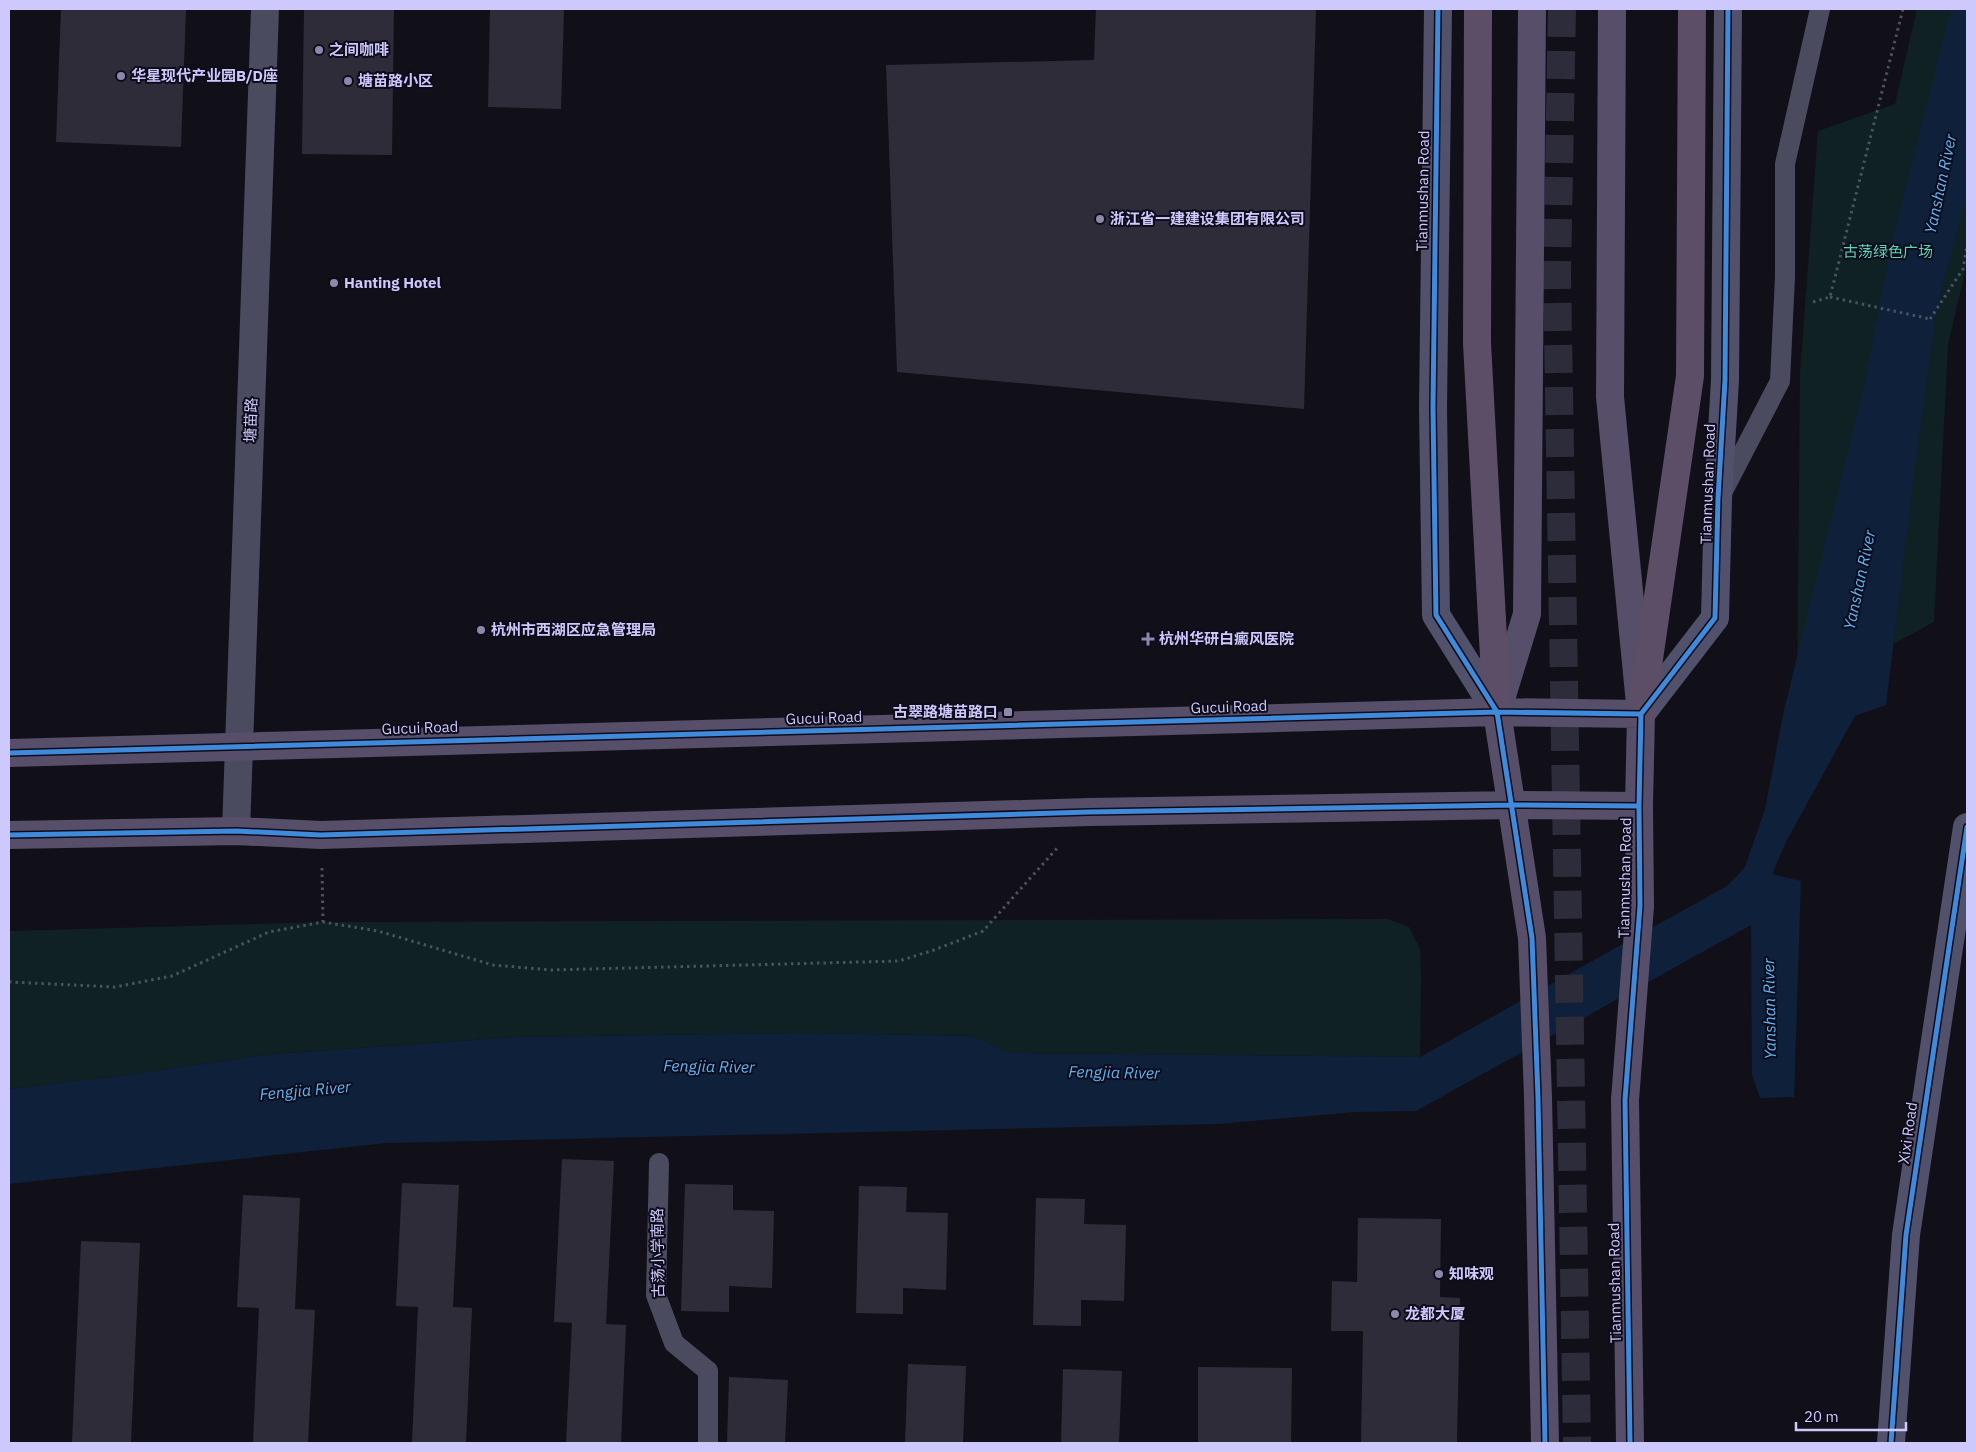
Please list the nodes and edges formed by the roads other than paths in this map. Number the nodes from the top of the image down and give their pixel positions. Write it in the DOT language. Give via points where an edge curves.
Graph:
graph roads {
  1 [pos="266,9"];
  2 [pos="1438,9"];
  3 [pos="1478,9"];
  4 [pos="1532,9"];
  5 [pos="1612,9"];
  6 [pos="1692,9"];
  7 [pos="1728,9"];
  8 [pos="1821,10"];
  9 [pos="1718,499"];
  10 [pos="1498,712"];
  11 [pos="1641,714"];
  12 [pos="240,746"];
  13 [pos="9,753"];
  14 [pos="1513,805"];
  15 [pos="1639,806"];
  16 [pos="1967,827"];
  17 [pos="236,831"];
  18 [pos="9,835"];
  19 [pos="659,1164"];
  20 [pos="708,1443"];
  21 [pos="1544,1443"];
  22 [pos="1630,1443"];
  23 [pos="1891,1443"];
  1 -- 12 [label="street, 塘苗路"];
  2 -- 10 [label="main road, Tianmushan Road" via="1433,408 1436,616"];
  3 -- 10 [label="highway" via="1477,343"];
  4 -- 10 [label="main road, Tianmushan Road" via="1527,614"];
  5 -- 11 [label="main road, Tianmushan Road" via="1610,397"];
  6 -- 11 [label="highway" via="1690,376"];
  7 -- 9 [label="main road, Tianmushan Road" via="1725,380"];
  8 -- 9 [label="lane" via="1785,164 1780,382"];
  9 -- 11 [label="main road, Tianmushan Road" via="1716,618"];
  10 -- 11 [label="main road, Gucui Road"];
  10 -- 12 [label="main road, Gucui Road"];
  10 -- 14 [label="main road, Tianmushan Road"];
  11 -- 15 [label="main road, Tianmushan Road"];
  12 -- 13 [label="main road, Gucui Road"];
  12 -- 17 [label="street, 塘苗路"];
  14 -- 15 [label="main road"];
  14 -- 17 [label="main road" via="1089,812 321,835"];
  14 -- 21 [label="main road, Tianmushan Road" via="1532,938"];
  15 -- 22 [label="main road, Tianmushan Road, bridge" via="1640,906 1625,1100"];
  16 -- 23 [label="main road, Xixi Road" via="1906,1235"];
  17 -- 18 [label="main road"];
  19 -- 20 [label="lane, 古荡小学南路" via="656,1296 674,1344 708,1371"];
}
